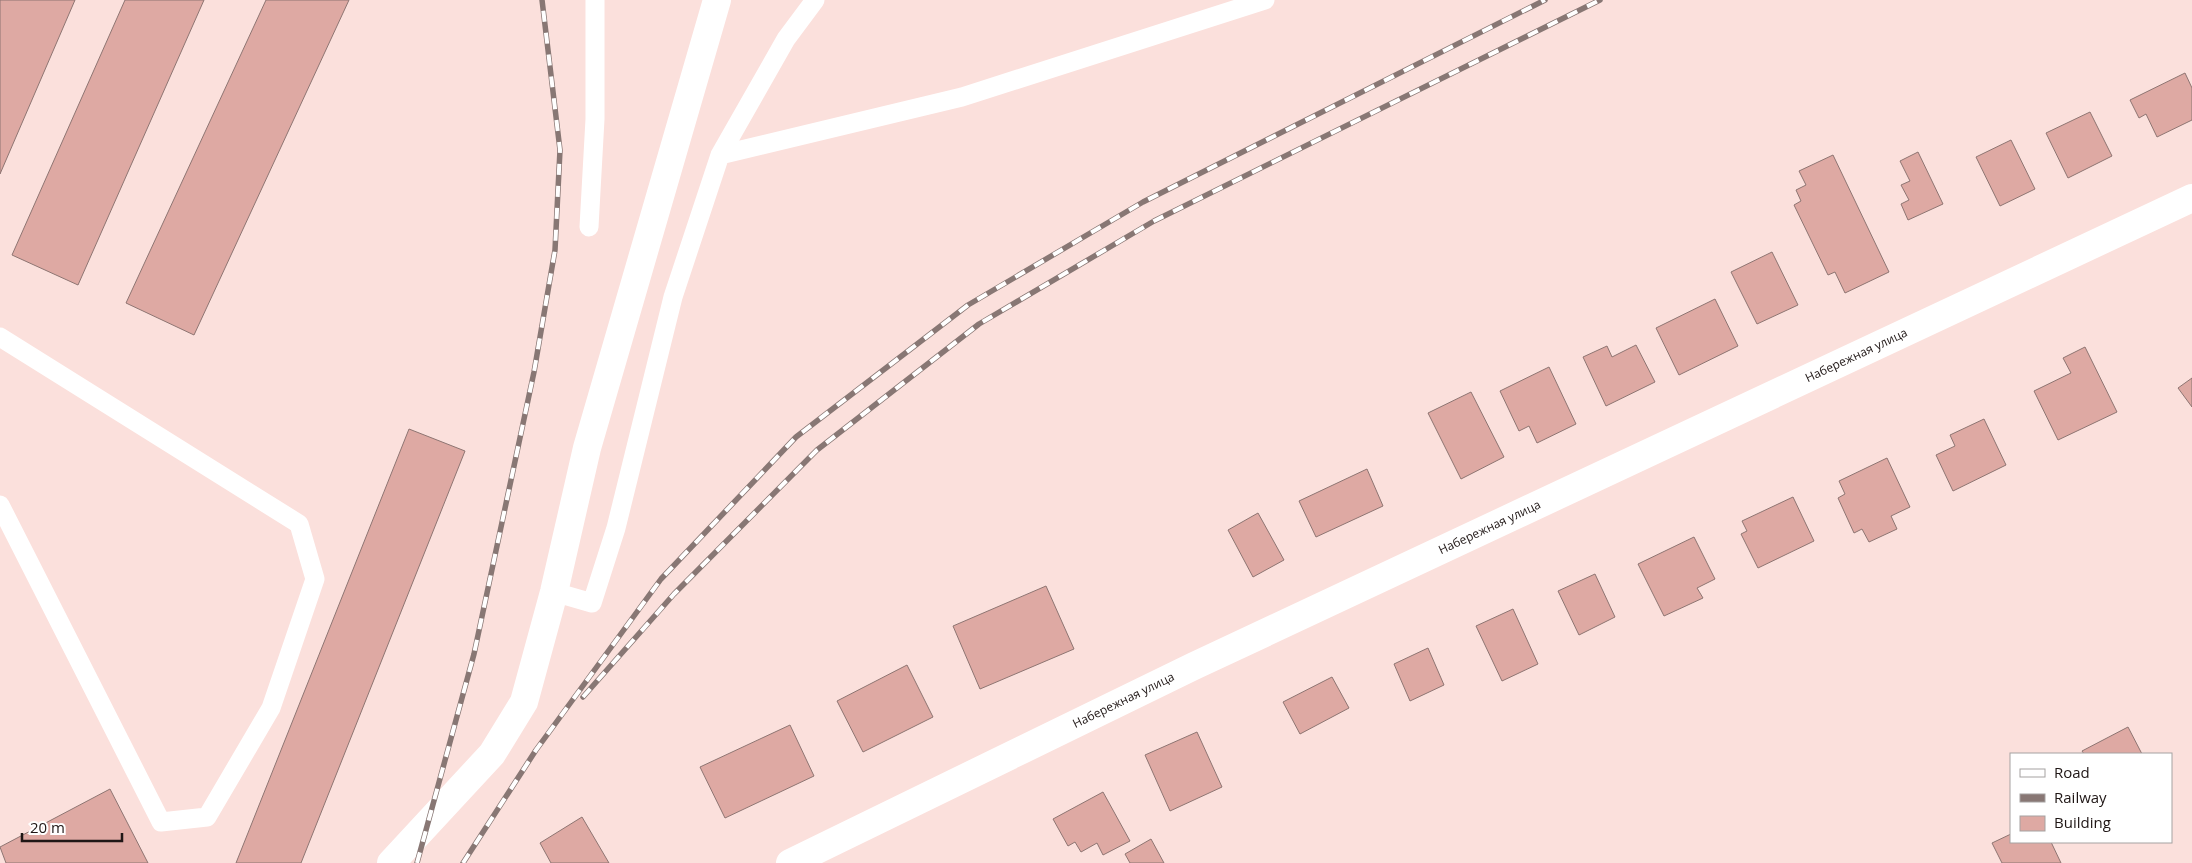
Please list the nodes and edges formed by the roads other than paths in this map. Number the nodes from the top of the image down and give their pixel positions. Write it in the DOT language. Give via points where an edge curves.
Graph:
graph roads {
  1 [pos="595,0"];
  2 [pos="717,0"];
  3 [pos="815,0"];
  4 [pos="1265,0"];
  5 [pos="720,155"];
  6 [pos="2191,201"];
  7 [pos="590,227"];
  8 [pos="0,337"];
  9 [pos="0,505"];
  10 [pos="554,592"];
  11 [pos="390,863"];
  12 [pos="790,863"];
  1 -- 7 [label="lane" via="595,119"];
  2 -- 10 [label="street" via="586,448"];
  3 -- 5 [label="lane" via="786,39"];
  4 -- 5 [label="lane" via="962,98"];
  5 -- 10 [label="lane" via="673,297 616,528 592,603"];
  6 -- 12 [label="street, Набережная улица" via="1194,666"];
  8 -- 9 [label="lane" via="299,524 314,579 271,708 206,817 162,822"];
  10 -- 11 [label="street" via="524,702 492,754"];
}
